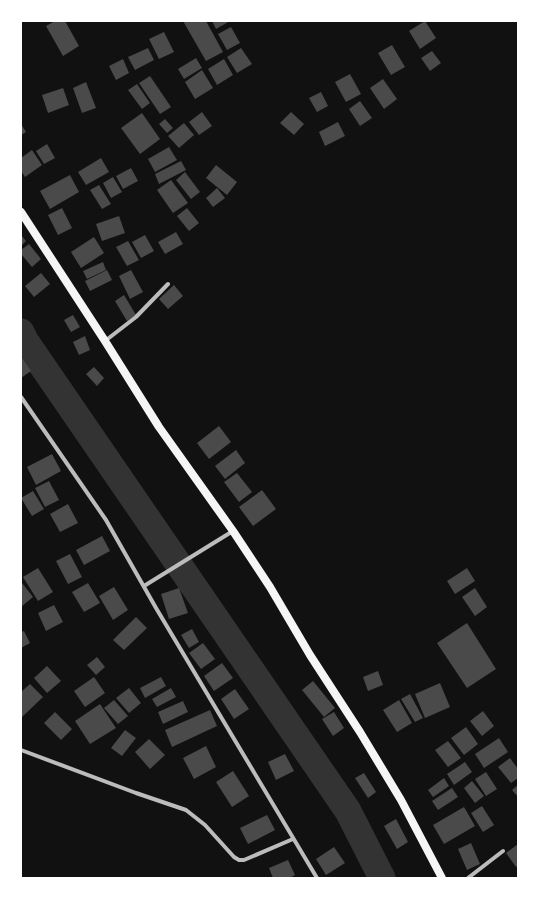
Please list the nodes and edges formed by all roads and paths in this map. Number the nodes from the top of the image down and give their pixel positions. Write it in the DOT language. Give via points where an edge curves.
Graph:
graph roads {
  1 [pos="21,212"];
  2 [pos="168,284"];
  3 [pos="105,341"];
  4 [pos="21,397"];
  5 [pos="232,531"];
  6 [pos="144,586"];
  7 [pos="21,750"];
  8 [pos="293,839"];
  9 [pos="502,850"];
  10 [pos="317,878"];
  11 [pos="442,878"];
  12 [pos="468,878"];
  1 -- 3 [label="main road"];
  2 -- 3 [label="street" via="136,317"];
  3 -- 5 [label="main road" via="159,427"];
  4 -- 6 [label="street" via="106,520"];
  5 -- 6 [label="street"];
  5 -- 11 [label="main road" via="360,732 401,800"];
  6 -- 8 [label="street"];
  7 -- 8 [label="street" via="186,810 205,825 236,859 244,860"];
  8 -- 10 [label="street"];
  9 -- 12 [label="street"];
}
